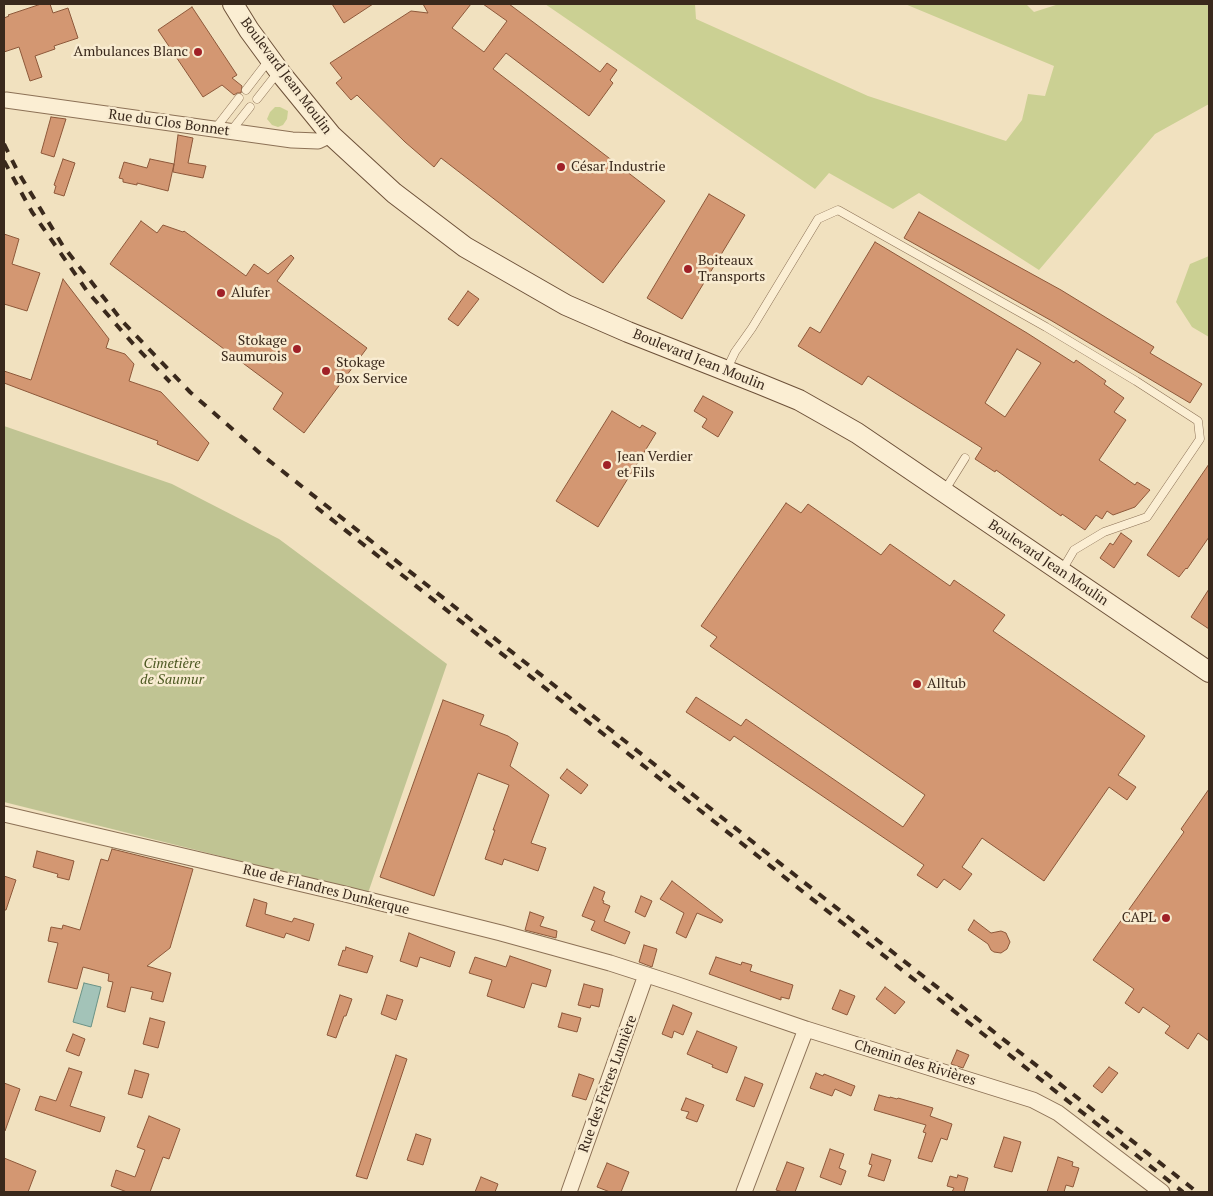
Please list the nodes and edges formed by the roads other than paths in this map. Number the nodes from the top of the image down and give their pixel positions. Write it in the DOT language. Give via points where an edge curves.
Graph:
graph roads {
  1 [pos="233,4"];
  2 [pos="275,65"];
  3 [pos="246,90"];
  4 [pos="239,98"];
  5 [pos="257,98"];
  6 [pos="6,100"];
  7 [pos="250,107"];
  8 [pos="214,129"];
  9 [pos="231,131"];
  10 [pos="331,135"];
  11 [pos="726,371"];
  12 [pos="965,458"];
  13 [pos="944,492"];
  14 [pos="1061,572"];
  15 [pos="1209,672"];
  16 [pos="4,814"];
  17 [pos="646,975"];
  18 [pos="806,1029"];
  19 [pos="569,1192"];
  20 [pos="744,1192"];
  21 [pos="1162,1192"];
  1 -- 2 [label="street, Boulevard Jean Moulin"];
  2 -- 3 [label="lane"];
  2 -- 5 [label="lane"];
  2 -- 10 [label="street, Boulevard Jean Moulin"];
  4 -- 8 [label="lane"];
  6 -- 8 [label="street, Rue du Clos Bonnet"];
  7 -- 9 [label="lane"];
  8 -- 9 [label="street, Rue du Clos Bonnet"];
  9 -- 10 [label="street, Rue du Clos Bonnet" via="292,140 318,141"];
  10 -- 11 [label="street, Boulevard Jean Moulin" via="394,192 465,247 512,276 566,306"];
  11 -- 13 [label="street, Boulevard Jean Moulin" via="798,400 830,417"];
  11 -- 14 [label="lane" via="818,218 838,210 1046,327 1198,421 1200,438 1147,517 1104,532 1074,550"];
  12 -- 13 [label="lane"];
  13 -- 14 [label="street, Boulevard Jean Moulin"];
  14 -- 15 [label="street, Boulevard Jean Moulin"];
  16 -- 17 [label="street, Rue de Flandres Dunkerque" via="345,894"];
  17 -- 18 [label="street, Chemin des Rivières"];
  17 -- 19 [label="street, Rue des Frères Lumière"];
  18 -- 20 [label="street"];
  18 -- 21 [label="street, Chemin des Rivières" via="1033,1100 1058,1113"];
}
